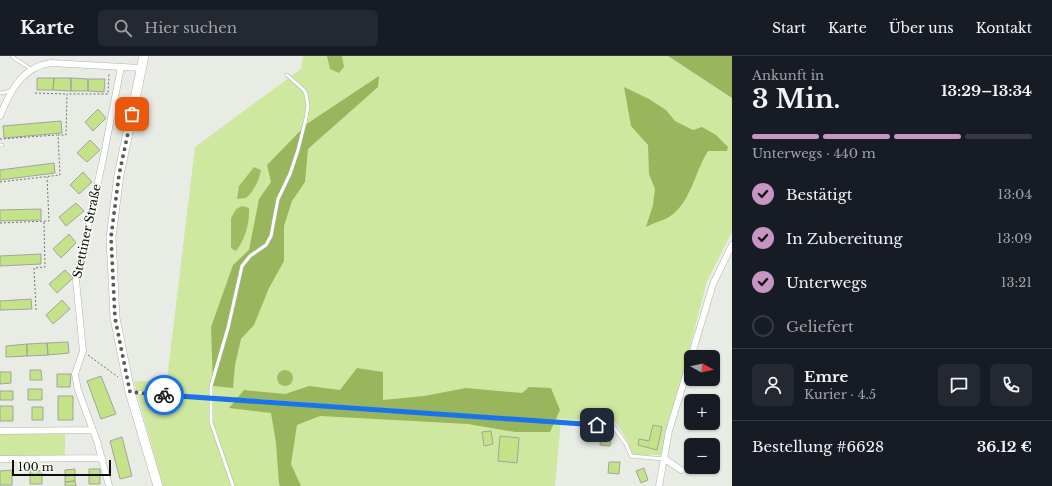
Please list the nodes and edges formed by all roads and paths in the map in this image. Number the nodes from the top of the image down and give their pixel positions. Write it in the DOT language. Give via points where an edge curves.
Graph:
graph roads {
  1 [pos="12,56"];
  2 [pos="144,56"];
  3 [pos="109,66"];
  4 [pos="121,66"];
  5 [pos="142,68"];
  6 [pos="31,70"];
  7 [pos="287,75"];
  8 [pos="12,91"];
  9 [pos="0,93"];
  10 [pos="35,93"];
  11 [pos="67,94"];
  12 [pos="0,116"];
  13 [pos="58,135"];
  14 [pos="0,139"];
  15 [pos="47,177"];
  16 [pos="0,182"];
  17 [pos="44,222"];
  18 [pos="0,223"];
  19 [pos="732,245"];
  20 [pos="36,310"];
  21 [pos="693,350"];
  22 [pos="83,351"];
  23 [pos="119,378"];
  24 [pos="684,381"];
  25 [pos="130,392"];
  26 [pos="210,398"];
  27 [pos="92,430"];
  28 [pos="0,431"];
  29 [pos="102,458"];
  30 [pos="0,459"];
  31 [pos="665,459"];
  32 [pos="681,470"];
  33 [pos="110,486"];
  34 [pos="158,486"];
  35 [pos="233,486"];
  36 [pos="659,486"];
  1 -- 6 [label="lane"];
  2 -- 5 [label="main road"];
  3 -- 4 [label="street"];
  3 -- 6 [label="street" via="51,63 42,64"];
  3 -- 11 [label="path" via="108,94"];
  4 -- 5 [label="street"];
  4 -- 22 [label="street, Stettiner Straße" via="76,280"];
  5 -- 25 [label="main road" via="119,175 111,237 115,318"];
  6 -- 8 [label="street" via="19,80"];
  7 -- 26 [label="lane" via="306,94 306,118 294,162 278,199 271,236 266,245 250,256 242,266"];
  8 -- 9 [label="lane"];
  8 -- 12 [label="street"];
  10 -- 11 [label="path"];
  11 -- 13 [label="path" via="66,135"];
  13 -- 14 [label="path"];
  13 -- 15 [label="path" via="60,175"];
  15 -- 16 [label="path"];
  15 -- 17 [label="path" via="49,221"];
  17 -- 18 [label="path"];
  17 -- 20 [label="path" via="46,267 34,268"];
  19 -- 21 [label="street" via="713,284"];
  22 -- 23 [label="path"];
  22 -- 27 [label="street, Stettiner Straße" via="75,374"];
  24 -- 31 [label="street" via="669,431"];
  25 -- 26 [label="lane"];
  25 -- 34 [label="main road"];
  26 -- 31 [label="lane" via="613,426 631,456"];
  26 -- 35 [label="lane" via="211,422"];
  27 -- 28 [label="street"];
  27 -- 29 [label="street, Stettiner Straße"];
  29 -- 30 [label="street"];
  29 -- 33 [label="street, Stettiner Straße"];
  31 -- 32 [label="street"];
  31 -- 36 [label="street"];
}
